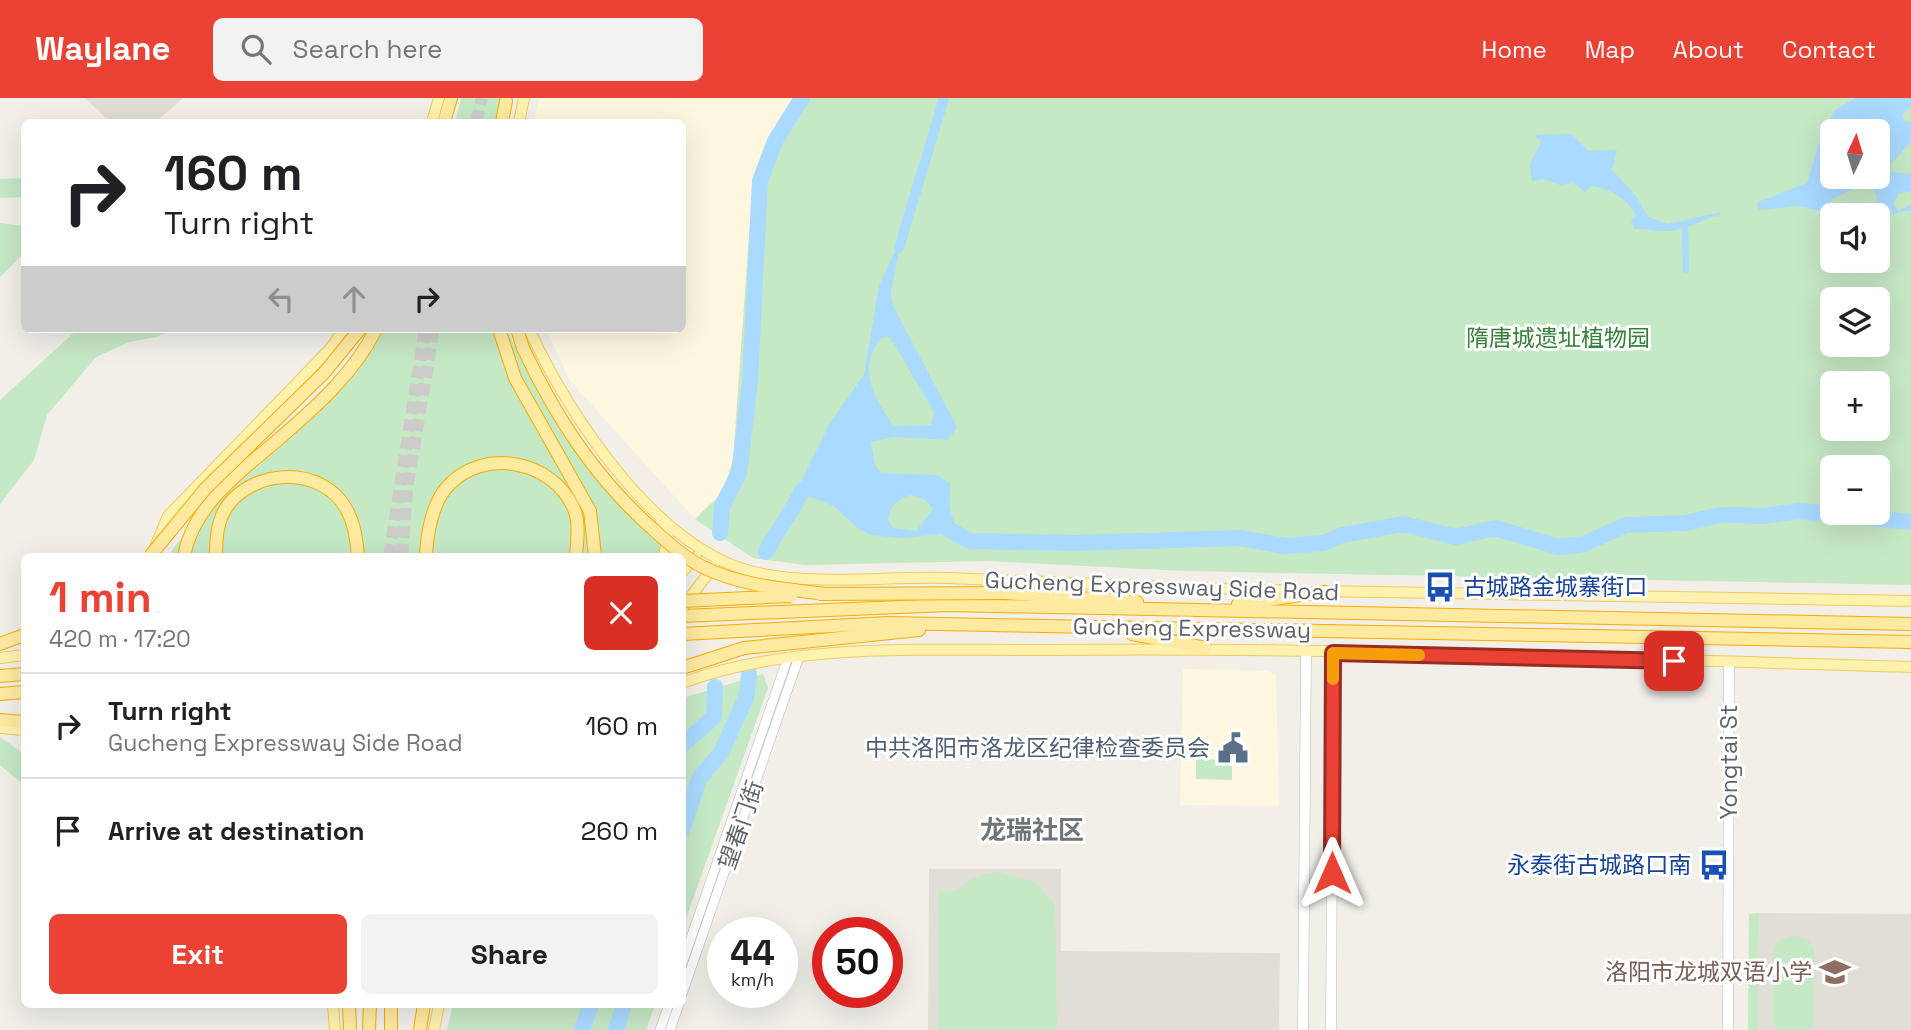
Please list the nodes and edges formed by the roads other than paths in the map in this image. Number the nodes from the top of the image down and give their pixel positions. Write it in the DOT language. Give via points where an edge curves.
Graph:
graph roads {
  1 [pos="439,98"];
  2 [pos="451,98"];
  3 [pos="524,98"];
  4 [pos="506,101"];
  5 [pos="433,119"];
  6 [pos="445,119"];
  7 [pos="503,119"];
  8 [pos="520,119"];
  9 [pos="341,333"];
  10 [pos="356,333"];
  11 [pos="373,333"];
  12 [pos="500,333"];
  13 [pos="518,333"];
  14 [pos="531,333"];
  15 [pos="657,512"];
  16 [pos="702,550"];
  17 [pos="153,553"];
  18 [pos="154,553"];
  19 [pos="185,553"];
  20 [pos="216,553"];
  21 [pos="358,553"];
  22 [pos="427,553"];
  23 [pos="576,553"];
  24 [pos="595,553"];
  25 [pos="665,553"];
  26 [pos="683,553"];
  27 [pos="686,555"];
  28 [pos="720,558"];
  29 [pos="686,568"];
  30 [pos="1324,592"];
  31 [pos="826,594"];
  32 [pos="686,601"];
  33 [pos="1911,601"];
  34 [pos="686,603"];
  35 [pos="1200,610"];
  36 [pos="686,616"];
  37 [pos="1911,624"];
  38 [pos="967,625"];
  39 [pos="1097,627"];
  40 [pos="686,635"];
  41 [pos="21,636"];
  42 [pos="1911,642"];
  43 [pos="0,644"];
  44 [pos="744,648"];
  45 [pos="1206,648"];
  46 [pos="1306,652"];
  47 [pos="1333,653"];
  48 [pos="21,655"];
  49 [pos="793,657"];
  50 [pos="0,658"];
  51 [pos="686,659"];
  52 [pos="1731,662"];
  53 [pos="686,667"];
  54 [pos="1911,667"];
  55 [pos="686,682"];
  56 [pos="21,692"];
  57 [pos="0,694"];
  58 [pos="0,720"];
  59 [pos="21,722"];
  60 [pos="0,728"];
  61 [pos="21,730"];
  62 [pos="686,953"];
  63 [pos="686,982"];
  64 [pos="333,1008"];
  65 [pos="349,1008"];
  66 [pos="369,1008"];
  67 [pos="391,1008"];
  68 [pos="423,1008"];
  69 [pos="438,1008"];
  70 [pos="668,1008"];
  71 [pos="678,1008"];
  72 [pos="335,1030"];
  73 [pos="350,1030"];
  74 [pos="369,1030"];
  75 [pos="391,1030"];
  76 [pos="420,1030"];
  77 [pos="434,1030"];
  78 [pos="660,1030"];
  79 [pos="670,1030"];
  80 [pos="1303,1030"];
  81 [pos="1331,1030"];
  82 [pos="1730,1030"];
  1 -- 5 [label="main road"];
  2 -- 6 [label="highway"];
  3 -- 8 [label="main road"];
  4 -- 7 [label="highway"];
  9 -- 17 [label="main road" via="168,516"];
  10 -- 18 [label="highway, bridge" via="324,373 206,488"];
  11 -- 19 [label="highway" via="346,375 206,506"];
  12 -- 24 [label="highway" via="515,378 590,512"];
  13 -- 26 [label="highway, bridge" via="549,402 583,454 634,512"];
  14 -- 15 [label="main road, Gucheng Expressway Side Road" via="551,377 594,442"];
  15 -- 16 [label="main road, Gucheng Expressway Side Road"];
  15 -- 25 [label="main road" via="668,536"];
  16 -- 28 [label="main road, Gucheng Expressway Side Road"];
  16 -- 29 [label="main road"];
  20 -- 21 [label="highway" via="217,532 227,506 245,489 269,477 316,483 340,500 356,529"];
  22 -- 23 [label="highway" via="437,503 449,485 473,468 509,462 530,467 554,483 574,508"];
  27 -- 31 [label="highway, bridge" via="704,568 753,585"];
  28 -- 30 [label="main road, Gucheng Expressway Side Road" via="756,573 825,580 945,578"];
  28 -- 34 [label="main road"];
  30 -- 33 [label="main road, Gucheng Expressway Side Road"];
  30 -- 35 [label="highway"];
  31 -- 32 [label="highway, bridge"];
  31 -- 35 [label="highway, bridge" via="1092,596"];
  35 -- 36 [label="highway, Gucheng Expressway" via="948,605"];
  35 -- 37 [label="highway, Gucheng Expressway"];
  38 -- 39 [label="highway, Gucheng Expressway"];
  38 -- 40 [label="highway, Gucheng Expressway" via="888,623"];
  38 -- 44 [label="highway"];
  39 -- 42 [label="highway, Gucheng Expressway"];
  39 -- 45 [label="highway"];
  41 -- 43 [label="highway"];
  44 -- 51 [label="highway"];
  44 -- 53 [label="highway"];
  45 -- 46 [label="main road"];
  45 -- 49 [label="main road"];
  46 -- 47 [label="main road"];
  46 -- 80 [label="main road"];
  47 -- 52 [label="main road"];
  47 -- 81 [label="main road"];
  48 -- 50 [label="main road"];
  49 -- 55 [label="main road" via="724,668"];
  49 -- 62 [label="street, 望春门街"];
  49 -- 63 [label="street, 望春门街"];
  52 -- 54 [label="main road"];
  52 -- 82 [label="main road, Yongtai St"];
  56 -- 57 [label="highway"];
  58 -- 59 [label="highway"];
  60 -- 61 [label="main road"];
  64 -- 72 [label="main road"];
  65 -- 73 [label="highway"];
  66 -- 74 [label="highway"];
  67 -- 75 [label="highway"];
  68 -- 76 [label="highway"];
  69 -- 77 [label="main road"];
  70 -- 78 [label="street"];
  71 -- 79 [label="street"];
}
